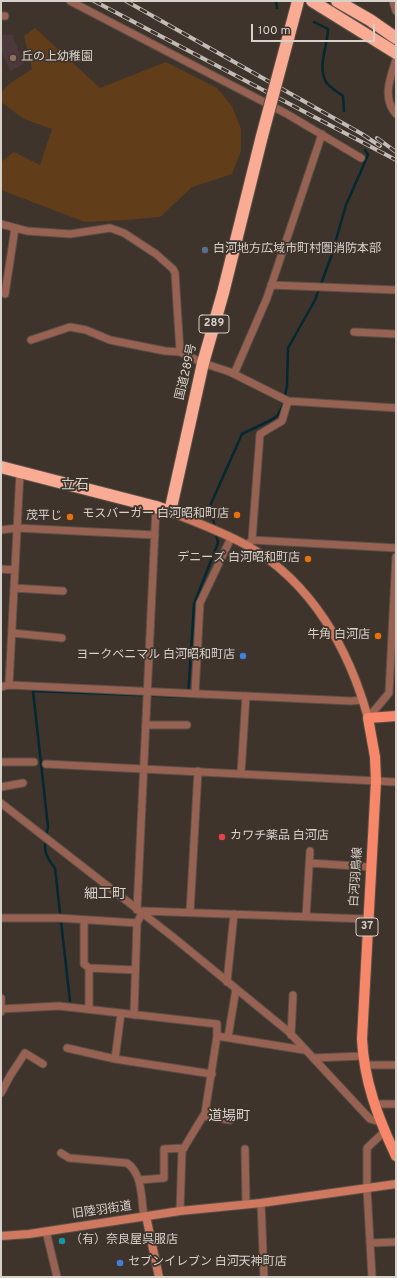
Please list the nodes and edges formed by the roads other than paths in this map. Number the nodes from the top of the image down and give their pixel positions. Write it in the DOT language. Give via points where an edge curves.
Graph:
graph roads {
  1 [pos="70,1"];
  2 [pos="298,1"];
  3 [pos="312,1"];
  4 [pos="337,1"];
  5 [pos="393,1"];
  6 [pos="396,11"];
  7 [pos="396,38"];
  8 [pos="396,52"];
  9 [pos="396,60"];
  10 [pos="396,114"];
  11 [pos="322,134"];
  12 [pos="361,158"];
  13 [pos="1,224"];
  14 [pos="15,228"];
  15 [pos="271,285"];
  16 [pos="396,290"];
  17 [pos="5,294"];
  18 [pos="354,332"];
  19 [pos="396,334"];
  20 [pos="31,340"];
  21 [pos="180,352"];
  22 [pos="203,363"];
  23 [pos="234,374"];
  24 [pos="288,401"];
  25 [pos="396,408"];
  26 [pos="1,467"];
  27 [pos="20,472"];
  28 [pos="156,507"];
  29 [pos="170,512"];
  30 [pos="17,528"];
  31 [pos="1,530"];
  32 [pos="155,535"];
  33 [pos="231,538"];
  34 [pos="250,543"];
  35 [pos="396,548"];
  36 [pos="396,556"];
  37 [pos="1,569"];
  38 [pos="15,570"];
  39 [pos="14,588"];
  40 [pos="63,591"];
  41 [pos="12,633"];
  42 [pos="62,638"];
  43 [pos="9,685"];
  44 [pos="1,687"];
  45 [pos="147,690"];
  46 [pos="195,693"];
  47 [pos="246,696"];
  48 [pos="363,700"];
  49 [pos="396,716"];
  50 [pos="368,718"];
  51 [pos="146,725"];
  52 [pos="187,725"];
  53 [pos="1,762"];
  54 [pos="34,762"];
  55 [pos="46,764"];
  56 [pos="144,768"];
  57 [pos="198,771"];
  58 [pos="241,773"];
  59 [pos="376,781"];
  60 [pos="396,782"];
  61 [pos="23,783"];
  62 [pos="1,787"];
  63 [pos="1,803"];
  64 [pos="310,851"];
  65 [pos="310,862"];
  66 [pos="370,867"];
  67 [pos="139,912"];
  68 [pos="190,912"];
  69 [pos="234,914"];
  70 [pos="306,917"];
  71 [pos="1,918"];
  72 [pos="367,919"];
  73 [pos="84,920"];
  74 [pos="137,923"];
  75 [pos="88,968"];
  76 [pos="135,970"];
  77 [pos="227,982"];
  78 [pos="236,989"];
  79 [pos="293,995"];
  80 [pos="1,998"];
  81 [pos="89,1009"];
  82 [pos="1,1010"];
  83 [pos="121,1013"];
  84 [pos="134,1015"];
  85 [pos="291,1035"];
  86 [pos="217,1036"];
  87 [pos="228,1037"];
  88 [pos="67,1048"];
  89 [pos="304,1050"];
  90 [pos="313,1058"];
  91 [pos="115,1059"];
  92 [pos="363,1060"];
  93 [pos="43,1064"];
  94 [pos="396,1065"];
  95 [pos="212,1074"];
  96 [pos="1,1093"];
  97 [pos="374,1104"];
  98 [pos="396,1104"];
  99 [pos="204,1116"];
  100 [pos="230,1120"];
  101 [pos="382,1126"];
  102 [pos="184,1148"];
  103 [pos="245,1149"];
  104 [pos="61,1153"];
  105 [pos="396,1156"];
  106 [pos="139,1180"];
  107 [pos="396,1184"];
  108 [pos="367,1189"];
  109 [pos="261,1203"];
  110 [pos="246,1204"];
  111 [pos="180,1211"];
  112 [pos="145,1216"];
  113 [pos="46,1231"];
  114 [pos="1,1236"];
  115 [pos="396,1242"];
  116 [pos="370,1243"];
  117 [pos="57,1277"];
  118 [pos="159,1277"];
  119 [pos="264,1277"];
  120 [pos="372,1277"];
  1 -- 11 [label="street"];
  2 -- 22 [label="highway, 国道289号 / 289, bridge"];
  3 -- 8 [label="highway"];
  4 -- 7 [label="highway"];
  5 -- 6 [label="street"];
  9 -- 10 [label="street" via="390,79 388,99"];
  11 -- 12 [label="street"];
  11 -- 15 [label="street"];
  13 -- 14 [label="street"];
  14 -- 17 [label="street"];
  14 -- 21 [label="street" via="70,234 110,228 124,233 156,254 175,273"];
  15 -- 16 [label="street"];
  15 -- 23 [label="street"];
  18 -- 19 [label="street"];
  20 -- 21 [label="street" via="70,327 86,330 110,340"];
  21 -- 22 [label="street"];
  22 -- 23 [label="street"];
  22 -- 29 [label="highway, 国道289号 / 289"];
  23 -- 24 [label="street"];
  24 -- 25 [label="street"];
  24 -- 34 [label="street" via="282,420 260,434"];
  26 -- 27 [label="highway"];
  27 -- 28 [label="highway"];
  27 -- 30 [label="street"];
  28 -- 29 [label="highway"];
  28 -- 32 [label="street"];
  29 -- 33 [label="street"];
  30 -- 31 [label="street"];
  30 -- 32 [label="street"];
  30 -- 38 [label="street"];
  32 -- 45 [label="street"];
  33 -- 34 [label="street"];
  33 -- 46 [label="street" via="200,603"];
  34 -- 35 [label="street"];
  34 -- 48 [label="street" via="289,576 320,612 345,653"];
  36 -- 50 [label="street" via="389,692"];
  37 -- 38 [label="street"];
  38 -- 39 [label="street"];
  39 -- 40 [label="street"];
  39 -- 41 [label="street"];
  41 -- 42 [label="street"];
  41 -- 43 [label="street"];
  43 -- 44 [label="street"];
  43 -- 45 [label="street"];
  45 -- 46 [label="street"];
  45 -- 51 [label="street"];
  46 -- 47 [label="street"];
  47 -- 48 [label="street"];
  47 -- 58 [label="street"];
  48 -- 50 [label="street"];
  49 -- 50 [label="main road"];
  50 -- 59 [label="main road, 白河羽鳥線 / 37" via="375,757"];
  51 -- 52 [label="street"];
  51 -- 56 [label="street"];
  53 -- 54 [label="street"];
  55 -- 56 [label="street"];
  56 -- 57 [label="street"];
  56 -- 67 [label="street"];
  57 -- 58 [label="street"];
  57 -- 68 [label="street"];
  58 -- 59 [label="street"];
  59 -- 60 [label="street"];
  59 -- 66 [label="main road, 白河羽鳥線 / 37"];
  61 -- 62 [label="street"];
  63 -- 67 [label="street"];
  64 -- 65 [label="street"];
  65 -- 66 [label="street"];
  65 -- 70 [label="street"];
  66 -- 72 [label="main road, 白河羽鳥線 / 37"];
  67 -- 68 [label="street"];
  67 -- 74 [label="street"];
  67 -- 77 [label="street"];
  68 -- 69 [label="street"];
  69 -- 70 [label="street"];
  69 -- 77 [label="street"];
  70 -- 72 [label="street"];
  71 -- 73 [label="street"];
  72 -- 92 [label="main road, 白河羽鳥線 / 37"];
  73 -- 74 [label="street"];
  73 -- 75 [label="street" via="84,964"];
  74 -- 76 [label="street"];
  75 -- 76 [label="street"];
  75 -- 81 [label="street"];
  76 -- 84 [label="street"];
  77 -- 78 [label="street"];
  78 -- 85 [label="street"];
  78 -- 87 [label="street"];
  79 -- 85 [label="street"];
  80 -- 82 [label="street"];
  81 -- 82 [label="street" via="59,1006"];
  81 -- 83 [label="street"];
  83 -- 84 [label="street"];
  83 -- 91 [label="street"];
  84 -- 86 [label="street" via="217,1024"];
  85 -- 89 [label="street"];
  86 -- 87 [label="street"];
  86 -- 95 [label="street"];
  87 -- 89 [label="street"];
  88 -- 91 [label="street"];
  89 -- 90 [label="street"];
  90 -- 92 [label="street"];
  90 -- 101 [label="street" via="370,1119"];
  91 -- 95 [label="street"];
  92 -- 94 [label="street"];
  92 -- 97 [label="main road, 白河羽鳥線 / 37"];
  93 -- 96 [label="street" via="25,1053"];
  95 -- 99 [label="street"];
  97 -- 98 [label="street"];
  97 -- 101 [label="main road, 白河羽鳥線 / 37"];
  99 -- 100 [label="street"];
  99 -- 102 [label="street"];
  101 -- 105 [label="main road, 白河羽鳥線 / 37"];
  101 -- 108 [label="street" via="367,1148"];
  102 -- 106 [label="street" via="164,1149 164,1178"];
  102 -- 111 [label="street"];
  103 -- 110 [label="street"];
  104 -- 106 [label="street" via="69,1158 127,1164 136,1172"];
  106 -- 112 [label="street"];
  107 -- 108 [label="street"];
  108 -- 109 [label="street"];
  108 -- 116 [label="street"];
  109 -- 110 [label="street"];
  109 -- 119 [label="street"];
  110 -- 111 [label="street"];
  111 -- 112 [label="street"];
  112 -- 113 [label="street, 旧陸羽街道"];
  112 -- 118 [label="street, 旧陸羽街道"];
  113 -- 114 [label="street, 旧陸羽街道"];
  113 -- 117 [label="street"];
  115 -- 116 [label="street"];
  116 -- 120 [label="street"];
}
